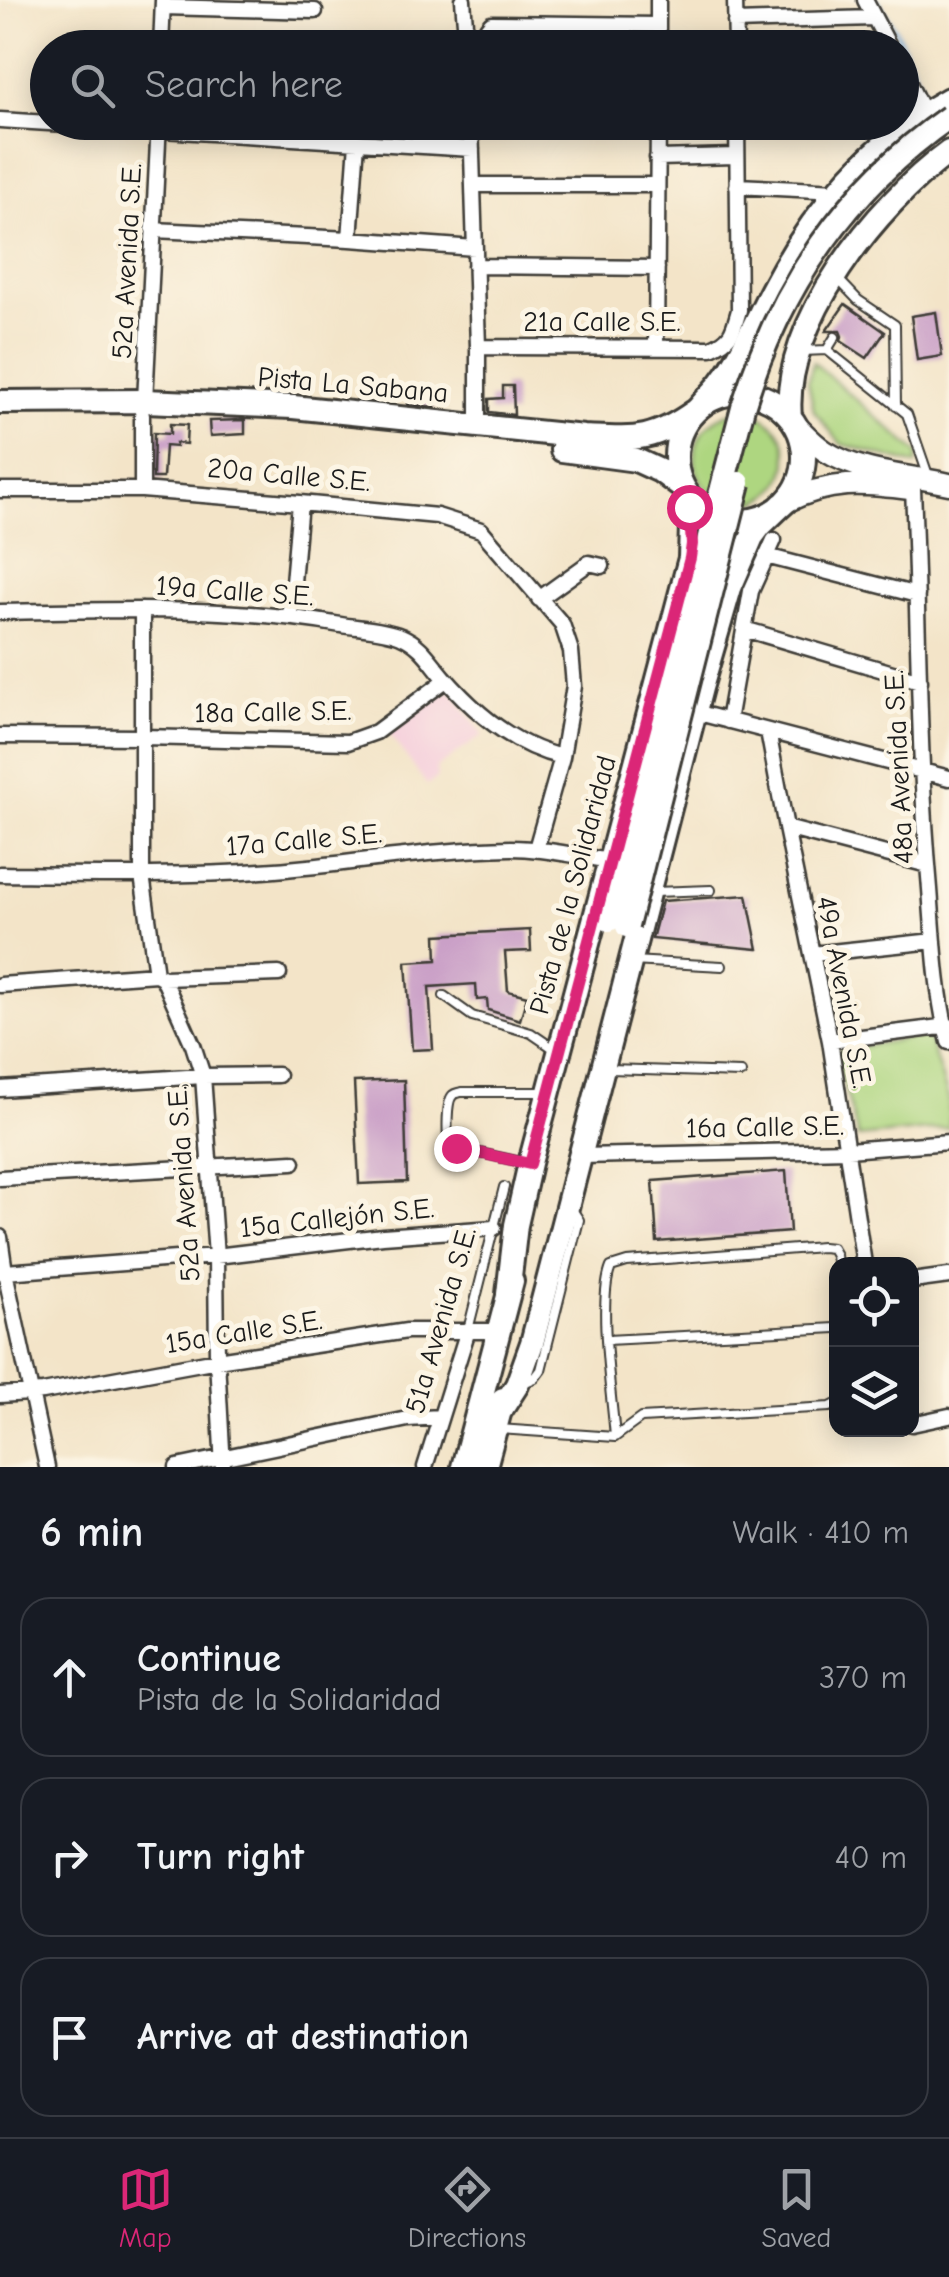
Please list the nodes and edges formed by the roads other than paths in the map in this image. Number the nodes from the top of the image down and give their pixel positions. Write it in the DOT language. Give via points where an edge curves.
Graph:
graph roads {
  1 [pos="464,0"];
  2 [pos="658,0"];
  3 [pos="736,0"];
  4 [pos="865,0"];
  5 [pos="163,3"];
  6 [pos="315,11"];
  7 [pos="874,18"];
  8 [pos="735,22"];
  9 [pos="658,25"];
  10 [pos="162,30"];
  11 [pos="466,30"];
  12 [pos="487,30"];
  13 [pos="658,30"];
  14 [pos="735,30"];
  15 [pos="880,30"];
  16 [pos="949,99"];
  17 [pos="919,108"];
  18 [pos="949,116"];
  19 [pos="0,120"];
  20 [pos="30,121"];
  21 [pos="949,135"];
  22 [pos="157,140"];
  23 [pos="332,140"];
  24 [pos="472,140"];
  25 [pos="658,140"];
  26 [pos="736,140"];
  27 [pos="887,140"];
  28 [pos="919,140"];
  29 [pos="919,140"];
  30 [pos="357,142"];
  31 [pos="472,150"];
  32 [pos="949,152"];
  33 [pos="736,156"];
  34 [pos="657,158"];
  35 [pos="657,185"];
  36 [pos="473,186"];
  37 [pos="737,186"];
  38 [pos="838,191"];
  39 [pos="153,230"];
  40 [pos="350,239"];
  41 [pos="475,248"];
  42 [pos="475,266"];
  43 [pos="657,268"];
  44 [pos="836,276"];
  45 [pos="858,300"];
  46 [pos="852,310"];
  47 [pos="835,337"];
  48 [pos="478,347"];
  49 [pos="656,347"];
  50 [pos="827,350"];
  51 [pos="798,351"];
  52 [pos="0,402"];
  53 [pos="896,406"];
  54 [pos="143,408"];
  55 [pos="696,410"];
  56 [pos="0,416"];
  57 [pos="793,421"];
  58 [pos="478,427"];
  59 [pos="931,484"];
  60 [pos="0,490"];
  61 [pos="142,490"];
  62 [pos="685,491"];
  63 [pos="949,498"];
  64 [pos="300,503"];
  65 [pos="784,503"];
  66 [pos="774,540"];
  67 [pos="766,556"];
  68 [pos="602,566"];
  69 [pos="917,595"];
  70 [pos="539,599"];
  71 [pos="142,610"];
  72 [pos="0,612"];
  73 [pos="290,616"];
  74 [pos="744,629"];
  75 [pos="446,680"];
  76 [pos="920,680"];
  77 [pos="695,712"];
  78 [pos="728,721"];
  79 [pos="768,731"];
  80 [pos="0,736"];
  81 [pos="142,736"];
  82 [pos="562,757"];
  83 [pos="922,771"];
  84 [pos="949,778"];
  85 [pos="786,828"];
  86 [pos="536,849"];
  87 [pos="610,861"];
  88 [pos="928,865"];
  89 [pos="0,874"];
  90 [pos="142,875"];
  91 [pos="711,890"];
  92 [pos="649,892"];
  93 [pos="618,923"];
  94 [pos="934,941"];
  95 [pos="812,954"];
  96 [pos="632,961"];
  97 [pos="722,966"];
  98 [pos="279,974"];
  99 [pos="160,976"];
  100 [pos="0,985"];
  101 [pos="444,996"];
  102 [pos="948,1032"];
  103 [pos="830,1041"];
  104 [pos="560,1053"];
  105 [pos="604,1069"];
  106 [pos="741,1074"];
  107 [pos="203,1076"];
  108 [pos="278,1076"];
  109 [pos="0,1089"];
  110 [pos="550,1092"];
  111 [pos="949,1142"];
  112 [pos="848,1150"];
  113 [pos="581,1156"];
  114 [pos="292,1162"];
  115 [pos="530,1164"];
  116 [pos="210,1166"];
  117 [pos="0,1178"];
  118 [pos="504,1187"];
  119 [pos="494,1228"];
  120 [pos="0,1237"];
  121 [pos="216,1256"];
  122 [pos="836,1257"];
  123 [pos="863,1257"];
  124 [pos="5,1272"];
  125 [pos="949,1276"];
  126 [pos="919,1280"];
  127 [pos="508,1294"];
  128 [pos="829,1328"];
  129 [pos="468,1330"];
  130 [pos="498,1331"];
  131 [pos="607,1340"];
  132 [pos="217,1360"];
  133 [pos="31,1392"];
  134 [pos="0,1395"];
  135 [pos="829,1407"];
  136 [pos="949,1416"];
  137 [pos="440,1417"];
  138 [pos="497,1421"];
  139 [pos="919,1422"];
  140 [pos="615,1437"];
  141 [pos="222,1462"];
  142 [pos="48,1467"];
  143 [pos="177,1467"];
  144 [pos="425,1467"];
  145 [pos="463,1467"];
  146 [pos="484,1467"];
  1 -- 11 [label="street"];
  2 -- 9 [label="street"];
  3 -- 8 [label="street"];
  4 -- 7 [label="street"];
  5 -- 6 [label="street"];
  5 -- 10 [label="street"];
  7 -- 8 [label="street"];
  7 -- 15 [label="street"];
  8 -- 14 [label="street"];
  9 -- 12 [label="street" via="491,23"];
  9 -- 13 [label="street"];
  16 -- 17 [label="main road"];
  18 -- 28 [label="main road, bridge"];
  19 -- 20 [label="street"];
  21 -- 93 [label="main road, bridge" via="896,176 851,225 815,277 777,354"];
  22 -- 39 [label="street, 52a Avenida S.E."];
  23 -- 30 [label="street"];
  24 -- 31 [label="street"];
  25 -- 34 [label="street"];
  26 -- 33 [label="street"];
  27 -- 38 [label="main road"];
  29 -- 93 [label="main road, bridge" via="839,218 812,256 752,378"];
  30 -- 31 [label="street"];
  30 -- 40 [label="street"];
  31 -- 36 [label="street"];
  32 -- 44 [label="main road" via="871,226"];
  33 -- 34 [label="street"];
  33 -- 37 [label="street"];
  34 -- 35 [label="street"];
  35 -- 36 [label="street"];
  35 -- 43 [label="street"];
  36 -- 41 [label="street"];
  37 -- 38 [label="street"];
  37 -- 49 [label="street, 21a Calle S.E." via="740,310 733,330 711,348"];
  38 -- 55 [label="main road" via="795,247 724,380"];
  39 -- 40 [label="street"];
  39 -- 54 [label="street, 52a Avenida S.E."];
  40 -- 41 [label="street"];
  41 -- 42 [label="street"];
  42 -- 43 [label="street"];
  42 -- 48 [label="street"];
  43 -- 49 [label="street"];
  44 -- 45 [label="lane"];
  44 -- 51 [label="main road"];
  45 -- 46 [label="lane"];
  45 -- 53 [label="lane" via="895,325"];
  47 -- 50 [label="lane"];
  48 -- 49 [label="street, 21a Calle S.E."];
  48 -- 58 [label="street"];
  50 -- 51 [label="lane"];
  50 -- 53 [label="lane"];
  51 -- 57 [label="main road" via="790,384"];
  52 -- 54 [label="main road, Pista La Sabana"];
  53 -- 59 [label="lane" via="907,414"];
  54 -- 56 [label="main road, Pista La Sabana"];
  54 -- 58 [label="main road, Pista La Sabana" via="293,407"];
  54 -- 61 [label="street, 52a Avenida S.E."];
  54 -- 62 [label="main road, Pista La Sabana" via="612,456 660,471"];
  55 -- 57 [label="main road" via="724,395 749,394 772,402"];
  55 -- 58 [label="main road, Pista La Sabana" via="664,431 631,439"];
  55 -- 62 [label="main road" via="675,452"];
  57 -- 59 [label="street" via="842,460"];
  57 -- 65 [label="main road" via="804,465"];
  59 -- 63 [label="street"];
  59 -- 65 [label="street" via="843,484"];
  59 -- 69 [label="street, 48a Avenida S.E."];
  60 -- 61 [label="street, 20a Calle S.E."];
  61 -- 64 [label="street, 20a Calle S.E."];
  62 -- 65 [label="main road" via="704,511 729,520 761,518"];
  62 -- 87 [label="main road, Pista de la Solidaridad" via="690,558"];
  64 -- 70 [label="street, 20a Calle S.E." via="438,516 481,530"];
  64 -- 73 [label="street"];
  65 -- 77 [label="main road" via="752,537 730,588"];
  66 -- 67 [label="street"];
  67 -- 69 [label="street"];
  67 -- 74 [label="street"];
  68 -- 70 [label="street" via="590,563"];
  69 -- 76 [label="street, 48a Avenida S.E."];
  70 -- 82 [label="street" via="562,624 570,651 574,686"];
  71 -- 72 [label="street, 19a Calle S.E."];
  71 -- 73 [label="street, 19a Calle S.E."];
  71 -- 81 [label="street, 52a Avenida S.E."];
  73 -- 75 [label="street, 19a Calle S.E." via="399,635 421,647"];
  74 -- 76 [label="street"];
  74 -- 78 [label="street"];
  75 -- 81 [label="street, 18a Calle S.E." via="376,732 348,742"];
  75 -- 82 [label="street" via="502,732"];
  76 -- 83 [label="street, 48a Avenida S.E."];
  77 -- 78 [label="street"];
  77 -- 92 [label="main road"];
  78 -- 79 [label="street"];
  79 -- 83 [label="street"];
  79 -- 85 [label="street, 49a Avenida S.E."];
  80 -- 81 [label="street, 18a Calle S.E."];
  81 -- 90 [label="street, 52a Avenida S.E."];
  82 -- 86 [label="street"];
  83 -- 84 [label="street"];
  83 -- 88 [label="street, 48a Avenida S.E."];
  85 -- 88 [label="street"];
  85 -- 95 [label="street, 49a Avenida S.E."];
  86 -- 87 [label="street, 17a Calle S.E."];
  86 -- 90 [label="street, 17a Calle S.E."];
  87 -- 104 [label="main road, Pista de la Solidaridad"];
  88 -- 94 [label="street, 48a Avenida S.E."];
  89 -- 90 [label="street, 17a Calle S.E."];
  90 -- 99 [label="street, 52a Avenida S.E."];
  91 -- 92 [label="lane"];
  92 -- 96 [label="main road"];
  93 -- 127 [label="main road, Pista de la Solidaridad"];
  93 -- 138 [label="main road"];
  94 -- 95 [label="street"];
  94 -- 102 [label="street, 48a Avenida S.E."];
  95 -- 103 [label="street, 49a Avenida S.E."];
  96 -- 97 [label="lane"];
  96 -- 105 [label="main road"];
  98 -- 99 [label="street"];
  99 -- 100 [label="street"];
  99 -- 107 [label="street, 52a Avenida S.E."];
  101 -- 104 [label="lane" via="472,1016 531,1033"];
  102 -- 103 [label="street"];
  103 -- 112 [label="street, 49a Avenida S.E."];
  104 -- 110 [label="main road, Pista de la Solidaridad"];
  105 -- 106 [label="lane"];
  105 -- 113 [label="main road"];
  107 -- 108 [label="street"];
  107 -- 109 [label="street"];
  107 -- 116 [label="street, 52a Avenida S.E."];
  110 -- 115 [label="main road, Pista de la Solidaridad"];
  110 -- 115 [label="lane" via="461,1092 450,1100 449,1144"];
  111 -- 112 [label="street, 16a Calle S.E."];
  112 -- 113 [label="street, 16a Calle S.E."];
  112 -- 123 [label="street, 49a Avenida S.E."];
  113 -- 138 [label="main road" via="532,1344"];
  114 -- 116 [label="street"];
  115 -- 127 [label="main road, Pista de la Solidaridad"];
  116 -- 117 [label="street"];
  116 -- 121 [label="street, 52a Avenida S.E."];
  118 -- 119 [label="lane, 51a Avenida S.E."];
  119 -- 121 [label="street, 15a Callejón S.E."];
  119 -- 129 [label="lane, 51a Avenida S.E."];
  120 -- 124 [label="street"];
  121 -- 124 [label="street, 15a Callejón S.E."];
  121 -- 132 [label="street, 52a Avenida S.E."];
  122 -- 131 [label="lane" via="822,1247 611,1267"];
  124 -- 133 [label="street"];
  125 -- 126 [label="street"];
  127 -- 130 [label="main road, Pista de la Solidaridad"];
  128 -- 131 [label="lane"];
  129 -- 130 [label="street, 15a Calle S.E."];
  129 -- 132 [label="street, 15a Calle S.E." via="407,1332"];
  129 -- 137 [label="street, 51a Avenida S.E."];
  130 -- 145 [label="main road, Pista de la Solidaridad"];
  131 -- 140 [label="lane"];
  132 -- 133 [label="street, 15a Calle S.E."];
  132 -- 141 [label="street, 52a Avenida S.E."];
  133 -- 134 [label="street, 15a Calle S.E."];
  133 -- 142 [label="street"];
  135 -- 140 [label="lane" via="641,1418"];
  136 -- 139 [label="street"];
  137 -- 141 [label="street" via="408,1418"];
  137 -- 144 [label="street, 51a Avenida S.E."];
  138 -- 140 [label="lane"];
  138 -- 146 [label="main road"];
  141 -- 143 [label="street"];
}
